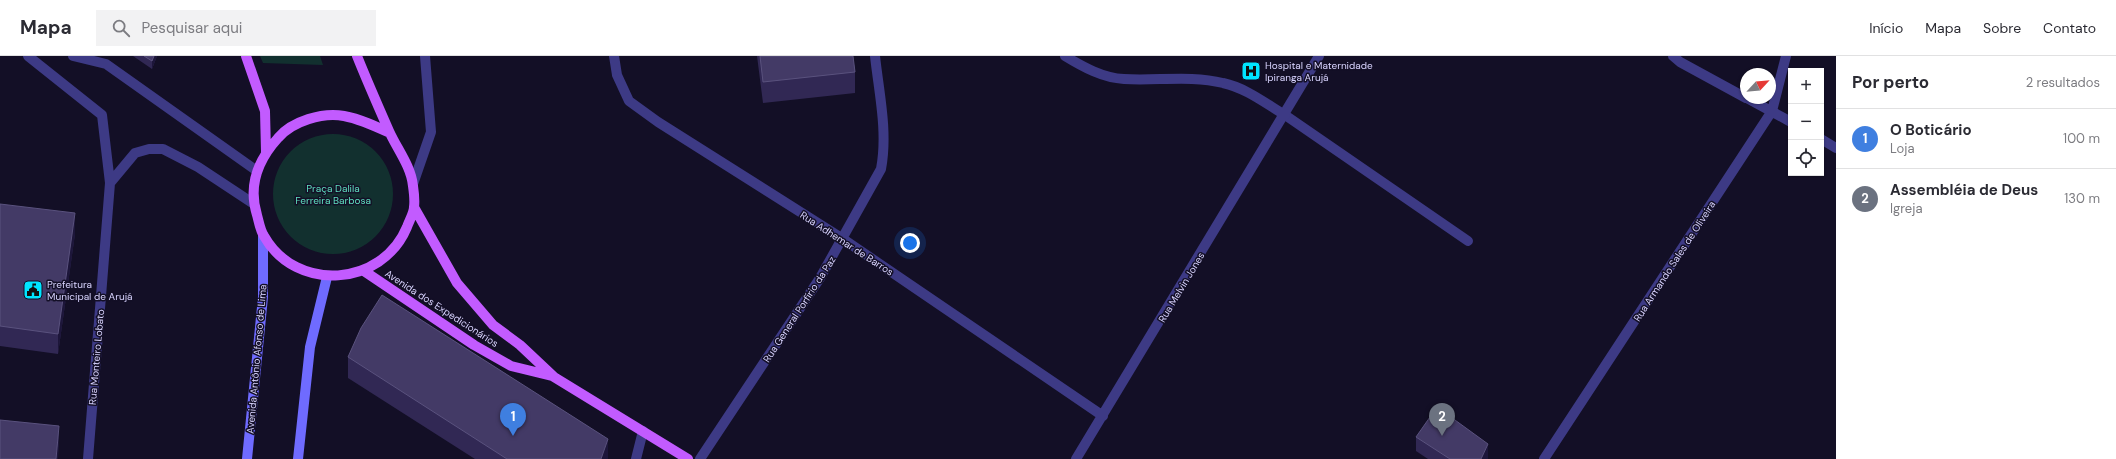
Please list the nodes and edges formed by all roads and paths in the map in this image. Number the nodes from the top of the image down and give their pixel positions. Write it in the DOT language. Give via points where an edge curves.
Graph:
graph roads {
  1 [pos="28,56"];
  2 [pos="73,56"];
  3 [pos="246,56"];
  4 [pos="357,56"];
  5 [pos="425,56"];
  6 [pos="614,56"];
  7 [pos="874,56"];
  8 [pos="1065,56"];
  9 [pos="1319,56"];
  10 [pos="1673,56"];
  11 [pos="1786,56"];
  12 [pos="1740,95"];
  13 [pos="1758,104"];
  14 [pos="1772,111"];
  15 [pos="1285,115"];
  16 [pos="1788,120"];
  17 [pos="390,133"];
  18 [pos="1823,140"];
  19 [pos="1836,148"];
  20 [pos="266,152"];
  21 [pos="257,171"];
  22 [pos="110,183"];
  23 [pos="413,184"];
  24 [pos="254,204"];
  25 [pos="415,209"];
  26 [pos="264,235"];
  27 [pos="843,239"];
  28 [pos="1468,241"];
  29 [pos="364,271"];
  30 [pos="327,276"];
  31 [pos="554,377"];
  32 [pos="1103,416"];
  33 [pos="643,431"];
  34 [pos="88,459"];
  35 [pos="247,459"];
  36 [pos="298,459"];
  37 [pos="636,459"];
  38 [pos="688,459"];
  39 [pos="700,459"];
  40 [pos="1076,459"];
  41 [pos="1544,459"];
  1 -- 22 [label="street, Rua Monteiro Lobato" via="102,115"];
  2 -- 21 [label="street" via="106,64"];
  3 -- 20 [label="main road" via="265,111"];
  4 -- 17 [label="main road"];
  5 -- 23 [label="street" via="431,132"];
  6 -- 27 [label="street, Rua Adhemar de Barros" via="617,75 629,101"];
  7 -- 27 [label="street, Rua General Porfírio da Paz" via="884,154 881,169"];
  8 -- 15 [label="street" via="1089,70 1123,79 1188,79 1222,83 1247,92"];
  9 -- 15 [label="street, Rua Melvin Jones"];
  10 -- 12 [label="street"];
  11 -- 14 [label="street, Rua Armando Sales de Oliveira"];
  13 -- 14 [label="street"];
  14 -- 16 [label="street"];
  14 -- 41 [label="street, Rua Armando Sales de Oliveira"];
  15 -- 28 [label="street"];
  15 -- 32 [label="street, Rua Melvin Jones"];
  17 -- 20 [label="main road" via="343,116 321,116 299,123 280,135"];
  17 -- 23 [label="main road" via="403,156"];
  18 -- 19 [label="street"];
  20 -- 21 [label="main road"];
  21 -- 24 [label="main road" via="253,188"];
  22 -- 24 [label="street" via="135,153 163,149"];
  22 -- 34 [label="street, Rua Monteiro Lobato"];
  23 -- 25 [label="main road"];
  24 -- 26 [label="main road"];
  25 -- 29 [label="main road" via="403,236 386,257"];
  25 -- 31 [label="main road, Avenida dos Expedicionários" via="458,283 473,303 493,325 520,345"];
  26 -- 30 [label="main road" via="280,256 302,270"];
  26 -- 35 [label="main road, Avenida Antônio Afonso de Lima" via="263,297"];
  27 -- 32 [label="street, Rua Adhemar de Barros"];
  27 -- 39 [label="street, Rua General Porfírio da Paz"];
  29 -- 30 [label="main road"];
  29 -- 31 [label="main road, Avenida dos Expedicionários" via="486,352 512,366"];
  30 -- 36 [label="main road" via="310,347"];
  31 -- 33 [label="main road, Avenida dos Expedicionários"];
  32 -- 40 [label="street, Rua Melvin Jones"];
  33 -- 37 [label="street"];
  33 -- 38 [label="main road, Avenida dos Expedicionários"];
}
